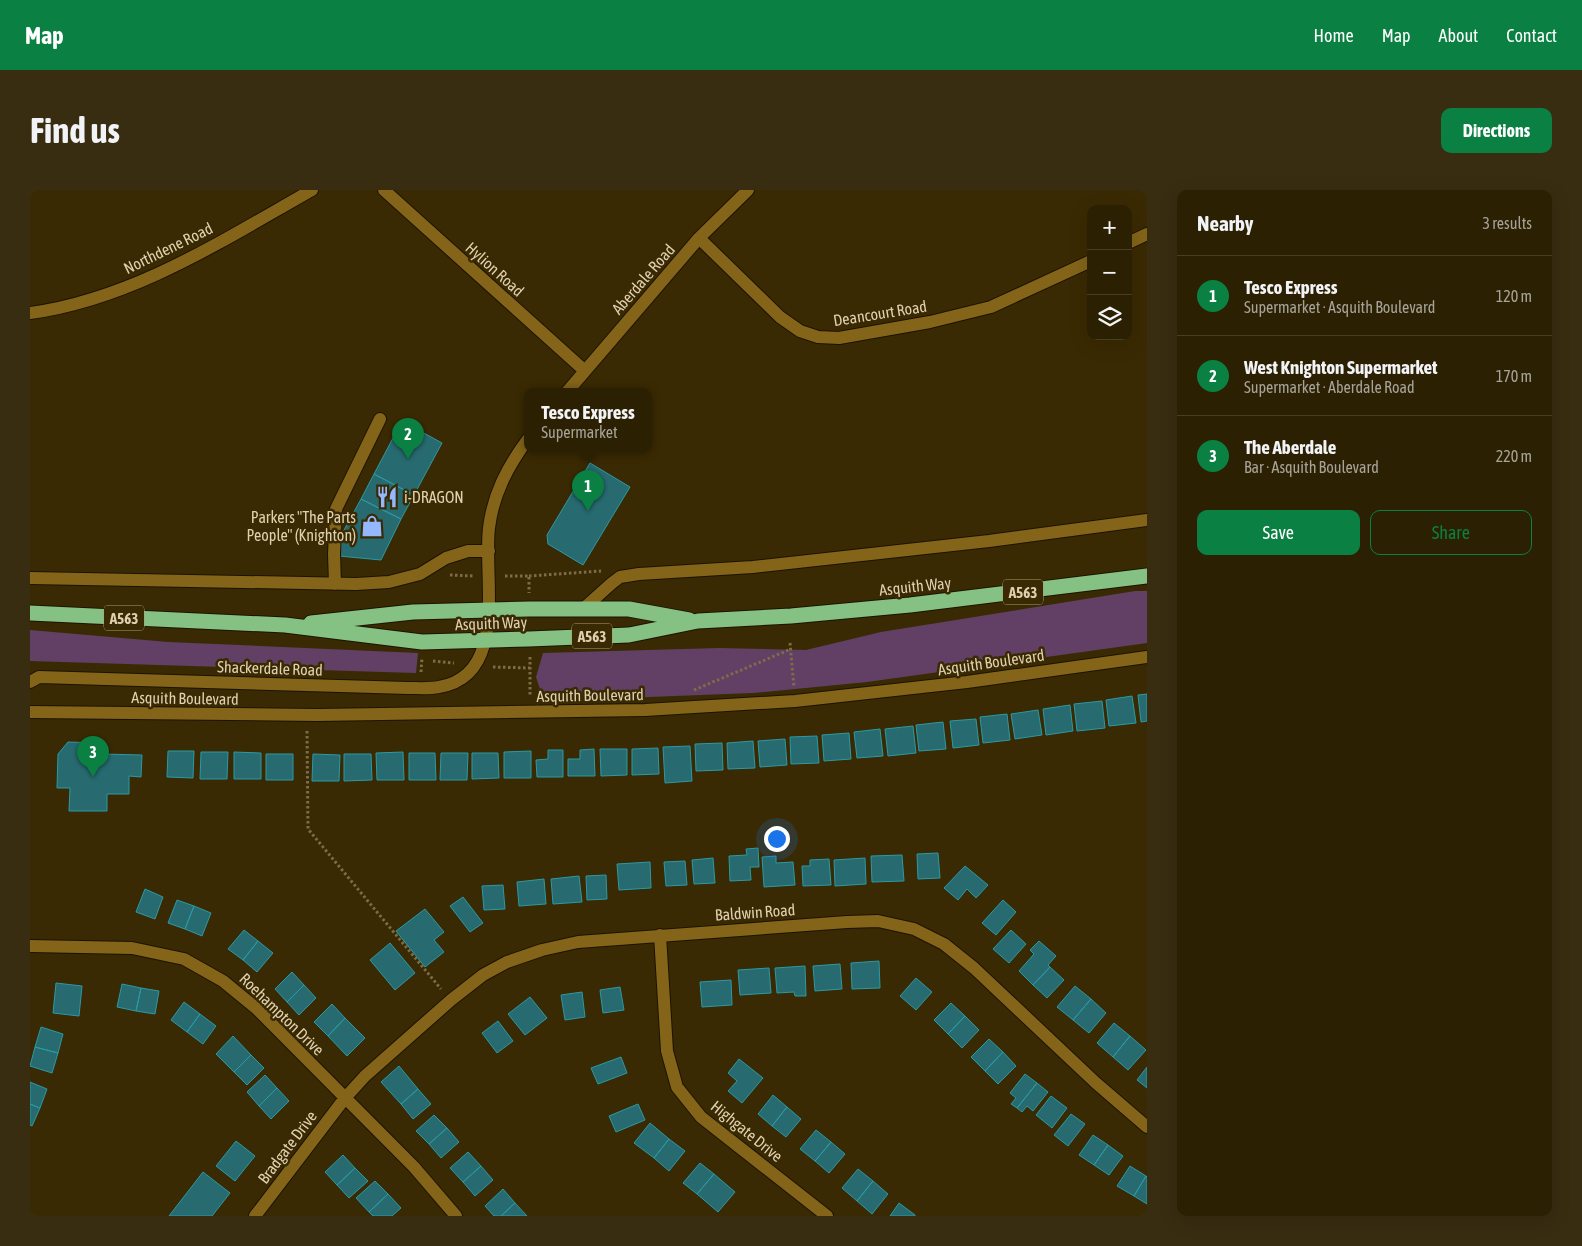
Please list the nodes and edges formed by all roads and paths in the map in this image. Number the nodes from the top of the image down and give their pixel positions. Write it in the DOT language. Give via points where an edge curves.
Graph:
graph roads {
  1 [pos="312,190"];
  2 [pos="384,190"];
  3 [pos="748,190"];
  4 [pos="1147,234"];
  5 [pos="699,238"];
  6 [pos="1132,241"];
  7 [pos="1087,263"];
  8 [pos="30,313"];
  9 [pos="585,372"];
  10 [pos="571,388"];
  11 [pos="380,419"];
  12 [pos="524,445"];
  13 [pos="1147,520"];
  14 [pos="489,551"];
  15 [pos="529,576"];
  16 [pos="620,577"];
  17 [pos="1143,577"];
  18 [pos="30,578"];
  19 [pos="335,584"];
  20 [pos="583,609"];
  21 [pos="488,611"];
  22 [pos="30,613"];
  23 [pos="698,621"];
  24 [pos="285,626"];
  25 [pos="485,640"];
  26 [pos="790,642"];
  27 [pos="791,649"];
  28 [pos="1147,657"];
  29 [pos="30,682"];
  30 [pos="691,691"];
  31 [pos="795,701"];
  32 [pos="30,712"];
  33 [pos="307,715"];
  34 [pos="660,936"];
  35 [pos="30,946"];
  36 [pos="451,1000"];
  37 [pos="345,1098"];
  38 [pos="1147,1127"];
  39 [pos="255,1216"];
  40 [pos="456,1216"];
  41 [pos="827,1216"];
  1 -- 8 [label="street, Northdene Road" via="142,281 93,300"];
  2 -- 9 [label="street, Hylion Road"];
  3 -- 5 [label="street, Aberdale Road"];
  4 -- 6 [label="street"];
  5 -- 7 [label="street, Deancourt Road" via="780,317 800,331 818,337 839,338 991,307"];
  5 -- 9 [label="street, Aberdale Road"];
  9 -- 10 [label="street, Aberdale Road"];
  11 -- 19 [label="street" via="336,508"];
  12 -- 14 [label="street" via="503,478 492,509"];
  13 -- 16 [label="street" via="752,567"];
  14 -- 19 [label="street" via="468,551 446,558 420,574 389,582"];
  14 -- 21 [label="street"];
  15 -- 16 [label="path" via="612,570"];
  16 -- 20 [label="street"];
  17 -- 23 [label="highway, Asquith Way / A563" via="900,606"];
  18 -- 19 [label="street"];
  20 -- 21 [label="highway, Asquith Way / A563"];
  20 -- 23 [label="highway, Asquith Way / A563" via="629,609"];
  21 -- 24 [label="highway, Asquith Way / A563" via="413,612"];
  21 -- 25 [label="street"];
  22 -- 24 [label="highway, Asquith Way / A563"];
  23 -- 25 [label="highway, Asquith Way / A563" via="629,635"];
  24 -- 25 [label="highway, Asquith Way / A563" via="422,642"];
  25 -- 29 [label="street, Shackerdale Road" via="475,666 466,676 440,687 38,678"];
  26 -- 27 [label="path"];
  27 -- 30 [label="path"];
  27 -- 31 [label="path"];
  28 -- 31 [label="street, Asquith Boulevard"];
  31 -- 33 [label="street, Asquith Boulevard" via="645,710"];
  32 -- 33 [label="street, Asquith Boulevard"];
  33 -- 36 [label="path" via="308,829"];
  34 -- 36 [label="street, Baldwin Road" via="578,942 542,950 507,962 483,975"];
  34 -- 38 [label="street, Baldwin Road" via="863,921 914,929 944,944 974,968 1096,1084"];
  34 -- 41 [label="street, Highgate Drive" via="667,1051 677,1087 701,1117"];
  35 -- 37 [label="street, Roehampton Drive" via="132,948 184,959 224,981 256,1008"];
  36 -- 37 [label="street, Baldwin Road" via="365,1076"];
  37 -- 39 [label="street, Bradgate Drive"];
  37 -- 40 [label="street, Roehampton Drive" via="414,1167"];
}
